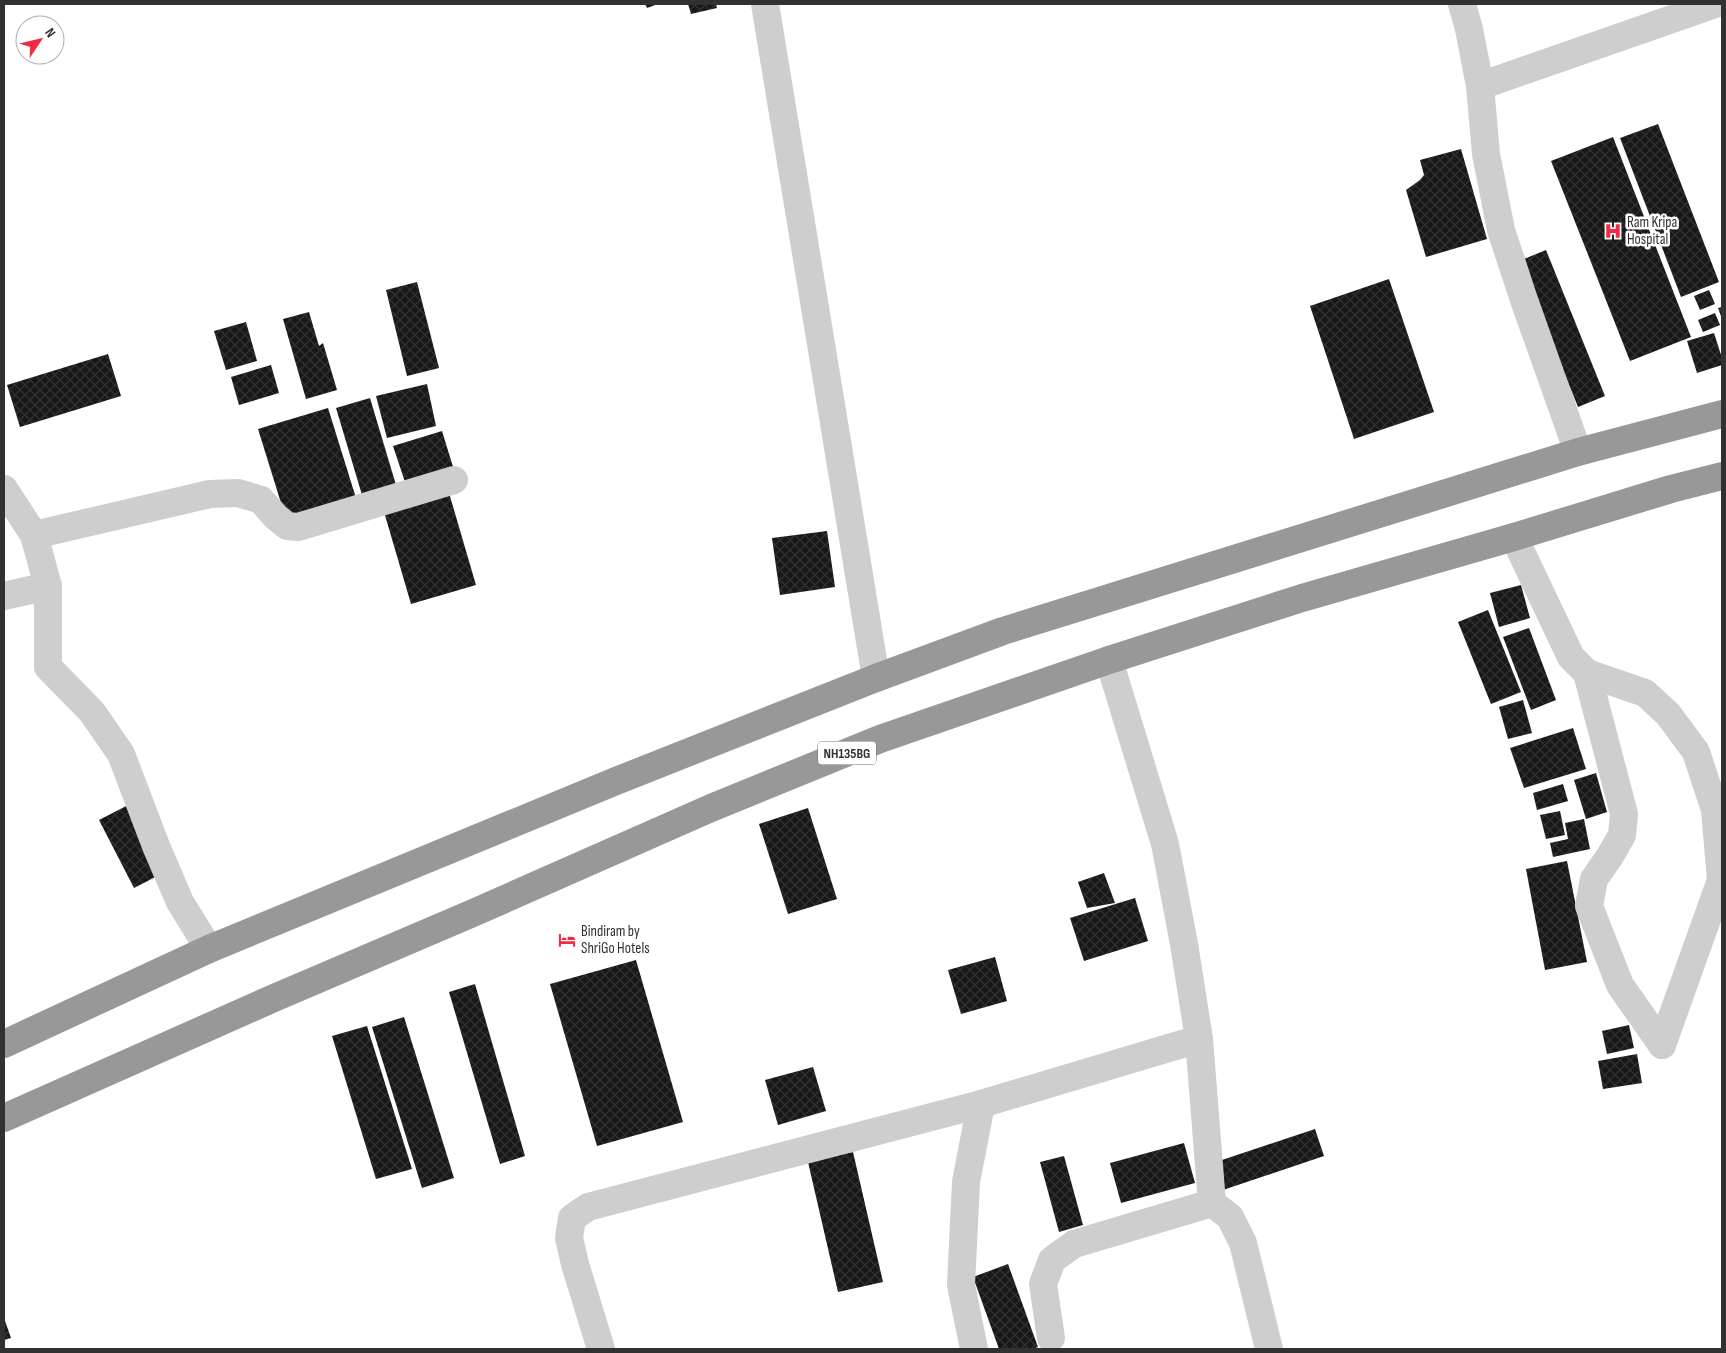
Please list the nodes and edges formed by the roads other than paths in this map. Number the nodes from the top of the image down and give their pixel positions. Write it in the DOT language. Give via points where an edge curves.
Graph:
graph roads {
  1 [pos="765,4"];
  2 [pos="1462,4"];
  3 [pos="1715,4"];
  4 [pos="1480,86"];
  5 [pos="1722,414"];
  6 [pos="1578,452"];
  7 [pos="1722,476"];
  8 [pos="454,480"];
  9 [pos="4,489"];
  10 [pos="34,535"];
  11 [pos="1514,537"];
  12 [pos="48,586"];
  13 [pos="4,596"];
  14 [pos="1109,660"];
  15 [pos="1587,673"];
  16 [pos="876,678"];
  17 [pos="209,949"];
  18 [pos="1199,1039"];
  19 [pos="4,1044"];
  20 [pos="981,1104"];
  21 [pos="4,1118"];
  22 [pos="1212,1203"];
  23 [pos="1051,1338"];
  24 [pos="601,1349"];
  25 [pos="974,1349"];
  26 [pos="1268,1349"];
  1 -- 16 [label="street"];
  2 -- 4 [label="street"];
  3 -- 4 [label="street"];
  4 -- 6 [label="street" via="1486,154 1501,230"];
  5 -- 6 [label="highway"];
  6 -- 16 [label="highway" via="1003,631"];
  7 -- 11 [label="highway, NH135BG"];
  8 -- 10 [label="street" via="298,527 287,526 261,500 238,493 210,494"];
  9 -- 10 [label="street"];
  10 -- 12 [label="street"];
  11 -- 14 [label="highway, NH135BG" via="1302,598"];
  11 -- 15 [label="street" via="1571,657"];
  12 -- 13 [label="street"];
  12 -- 17 [label="street" via="48,667 92,712 121,754 180,902"];
  14 -- 18 [label="street" via="1165,844"];
  14 -- 21 [label="highway, NH135BG" via="880,739 711,808"];
  15 -- 15 [label="street" via="1645,693 1668,714 1696,752 1715,810 1721,880 1662,1045 1620,985 1588,906 1594,879 1622,835 1624,814"];
  16 -- 17 [label="highway"];
  17 -- 19 [label="highway"];
  18 -- 20 [label="street"];
  18 -- 22 [label="street"];
  20 -- 24 [label="street" via="588,1207 572,1218 569,1238"];
  20 -- 25 [label="street" via="966,1182 961,1285"];
  22 -- 23 [label="street" via="1074,1244 1052,1260 1043,1284"];
  22 -- 26 [label="street" via="1230,1217 1243,1243"];
}
